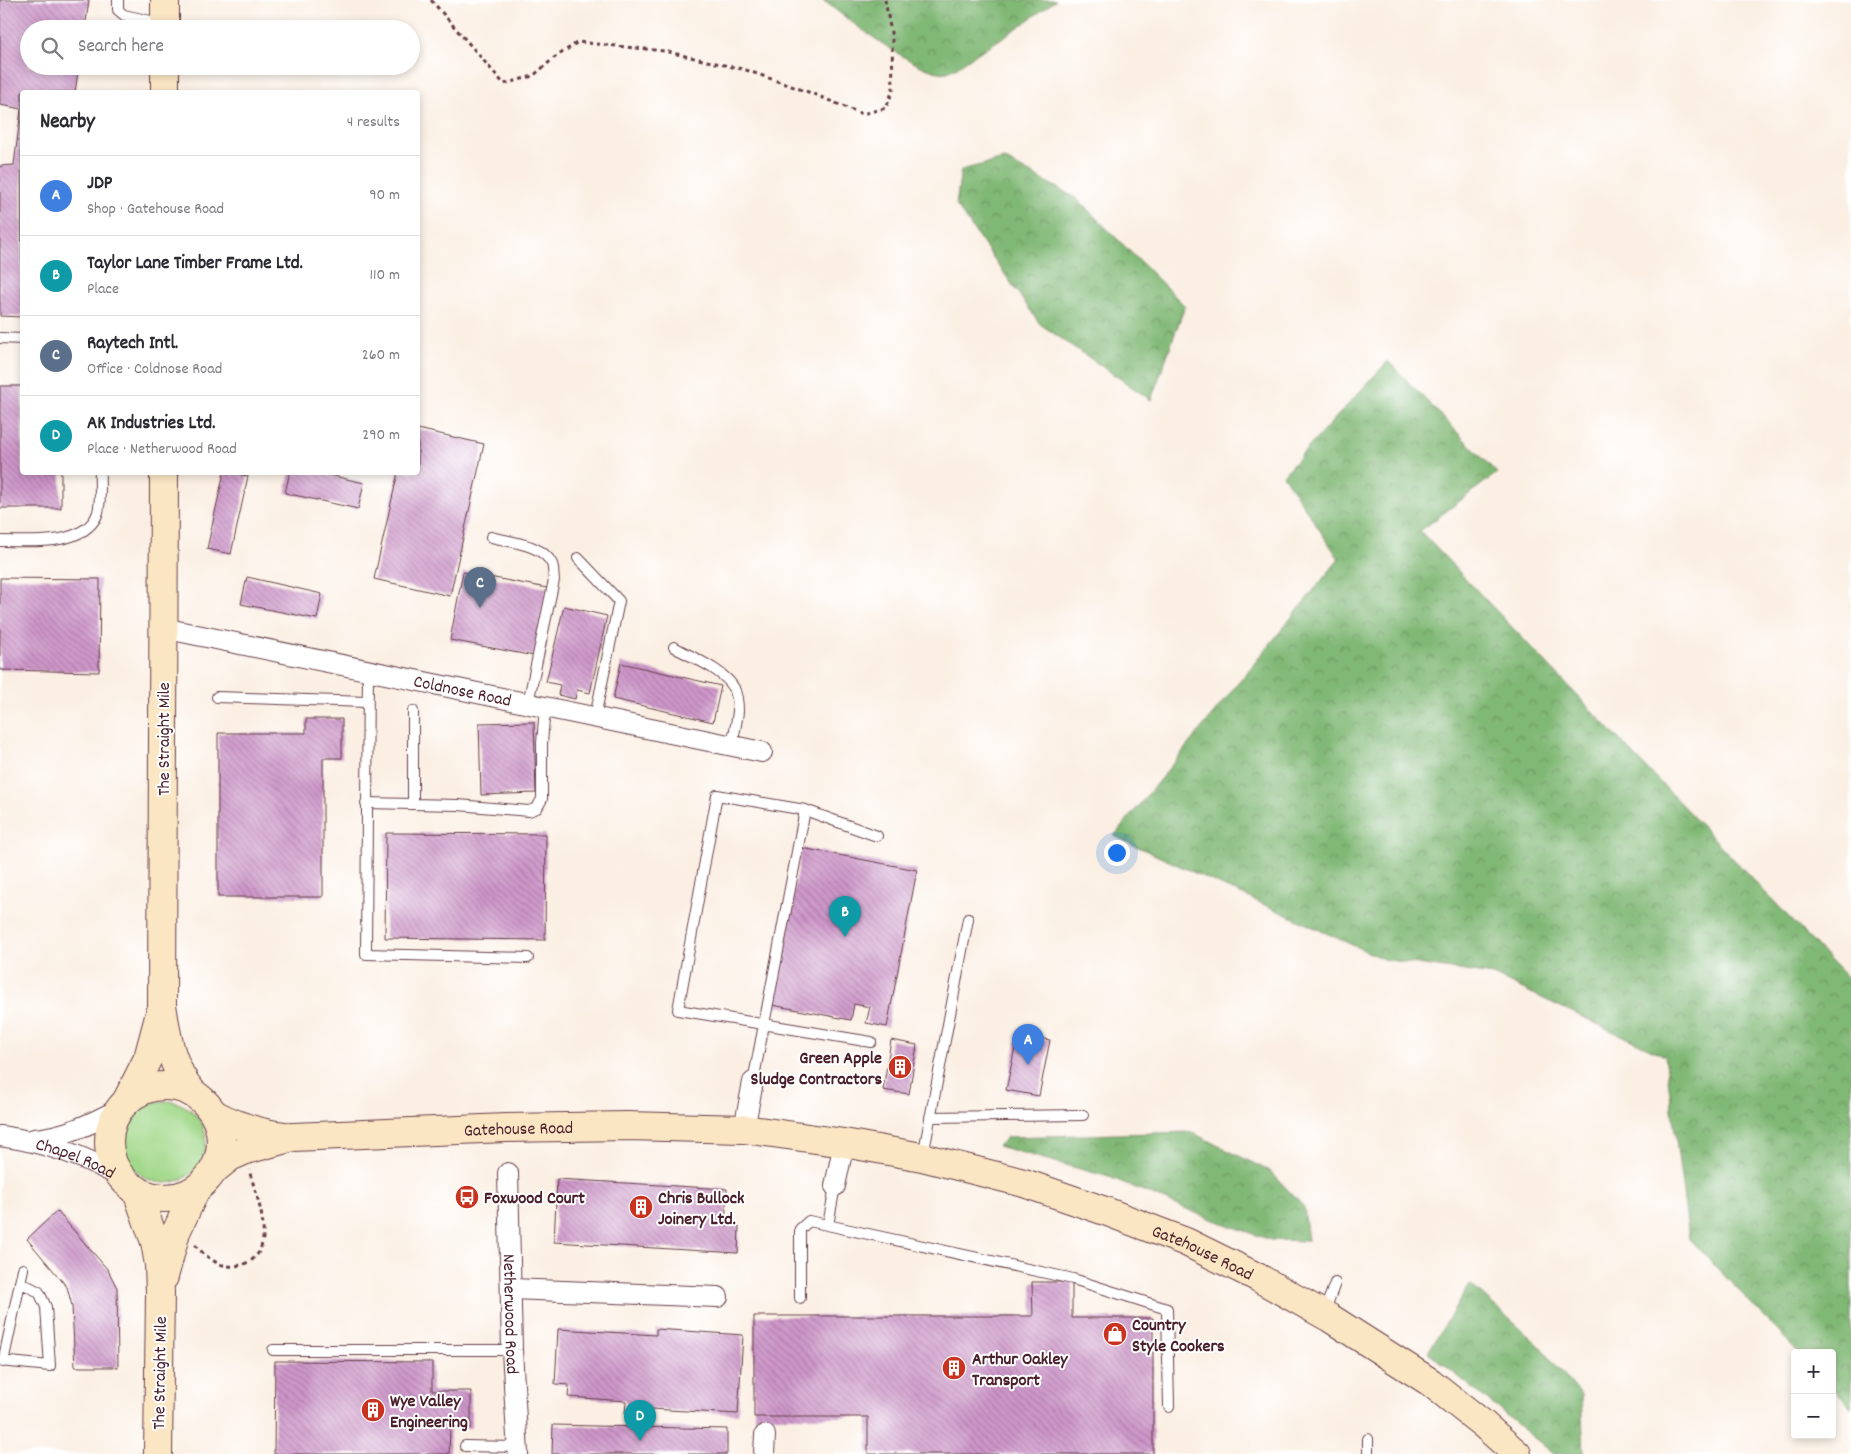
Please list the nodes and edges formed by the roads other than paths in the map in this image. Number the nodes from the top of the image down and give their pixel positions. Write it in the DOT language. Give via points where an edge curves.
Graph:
graph roads {
  1 [pos="118,0"];
  2 [pos="165,18"];
  3 [pos="165,75"];
  4 [pos="165,90"];
  5 [pos="0,338"];
  6 [pos="20,338"];
  7 [pos="100,475"];
  8 [pos="164,475"];
  9 [pos="491,537"];
  10 [pos="0,541"];
  11 [pos="578,558"];
  12 [pos="163,628"];
  13 [pos="674,647"];
  14 [pos="368,670"];
  15 [pos="217,698"];
  16 [pos="367,702"];
  17 [pos="536,705"];
  18 [pos="413,711"];
  19 [pos="595,717"];
  20 [pos="732,746"];
  21 [pos="762,752"];
  22 [pos="366,803"];
  23 [pos="413,804"];
  24 [pos="805,810"];
  25 [pos="878,836"];
  26 [pos="968,919"];
  27 [pos="528,958"];
  28 [pos="162,1004"];
  29 [pos="764,1023"];
  30 [pos="871,1042"];
  31 [pos="753,1082"];
  32 [pos="193,1093"];
  33 [pos="124,1105"];
  34 [pos="214,1114"];
  35 [pos="1083,1115"];
  36 [pos="930,1118"];
  37 [pos="744,1130"];
  38 [pos="0,1136"];
  39 [pos="293,1137"];
  40 [pos="25,1139"];
  41 [pos="844,1143"];
  42 [pos="922,1157"];
  43 [pos="215,1169"];
  44 [pos="508,1173"];
  45 [pos="130,1185"];
  46 [pos="835,1186"];
  47 [pos="196,1189"];
  48 [pos="828,1225"];
  49 [pos="23,1269"];
  50 [pos="20,1282"];
  51 [pos="1335,1283"];
  52 [pos="511,1289"];
  53 [pos="160,1293"];
  54 [pos="718,1297"];
  55 [pos="800,1298"];
  56 [pos="1324,1314"];
  57 [pos="273,1350"];
  58 [pos="512,1350"];
  59 [pos="1,1362"];
  60 [pos="1169,1407"];
  61 [pos="1368,1439"];
  62 [pos="465,1446"];
  63 [pos="518,1450"];
  64 [pos="158,1454"];
  65 [pos="1368,1454"];
  66 [pos="1517,1454"];
  1 -- 2 [label="lane" via="118,10 124,15"];
  3 -- 4 [label="main road"];
  5 -- 6 [label="lane"];
  7 -- 10 [label="lane" via="98,515 84,531 56,540"];
  8 -- 12 [label="main road, The Straight Mile"];
  9 -- 17 [label="lane" via="534,548 552,564 554,580"];
  11 -- 19 [label="lane" via="619,601"];
  12 -- 14 [label="street, Coldnose Road"];
  12 -- 28 [label="main road, The Straight Mile"];
  13 -- 20 [label="lane" via="726,678 734,688 738,713"];
  14 -- 16 [label="lane"];
  14 -- 17 [label="street, Coldnose Road"];
  15 -- 16 [label="lane"];
  16 -- 22 [label="lane"];
  17 -- 19 [label="street, Coldnose Road"];
  17 -- 23 [label="lane" via="542,743 542,799 537,808 529,811"];
  18 -- 23 [label="lane"];
  19 -- 20 [label="street, Coldnose Road"];
  20 -- 21 [label="street, Coldnose Road"];
  22 -- 23 [label="lane"];
  22 -- 27 [label="lane" via="366,954"];
  24 -- 25 [label="lane"];
  24 -- 29 [label="lane"];
  24 -- 29 [label="lane" via="717,795 678,1010"];
  26 -- 36 [label="lane"];
  28 -- 32 [label="main road, The Straight Mile" via="170,1050 183,1081"];
  28 -- 33 [label="main road, The Straight Mile" via="148,1058"];
  29 -- 30 [label="lane"];
  29 -- 31 [label="lane"];
  31 -- 37 [label="street"];
  32 -- 33 [label="main road" via="165,1086 144,1090"];
  32 -- 34 [label="main road"];
  33 -- 40 [label="street, Chapel Road" via="68,1133"];
  33 -- 45 [label="main road" via="112,1127 109,1141 116,1169"];
  34 -- 39 [label="main road, Gatehouse Road" via="251,1130"];
  34 -- 43 [label="main road" via="222,1143"];
  35 -- 36 [label="lane"];
  36 -- 42 [label="lane"];
  37 -- 39 [label="main road, Gatehouse Road" via="627,1126"];
  37 -- 41 [label="main road, Gatehouse Road"];
  38 -- 40 [label="street, Chapel Road"];
  39 -- 43 [label="main road, Gatehouse Road" via="246,1150"];
  40 -- 45 [label="street, Chapel Road" via="102,1166"];
  41 -- 42 [label="main road, Gatehouse Road"];
  41 -- 46 [label="street"];
  42 -- 56 [label="main road, Gatehouse Road" via="1024,1183 1186,1242"];
  43 -- 47 [label="main road"];
  44 -- 52 [label="street, Netherwood Road"];
  45 -- 47 [label="main road" via="154,1197 172,1198"];
  45 -- 53 [label="main road, The Straight Mile" via="155,1242"];
  46 -- 48 [label="lane"];
  47 -- 53 [label="main road, The Straight Mile" via="176,1232"];
  48 -- 55 [label="lane" via="809,1221 800,1230"];
  48 -- 60 [label="lane" via="1073,1279 1167,1309"];
  49 -- 50 [label="lane"];
  50 -- 59 [label="lane"];
  50 -- 59 [label="lane" via="39,1292 46,1307 50,1366"];
  51 -- 56 [label="lane"];
  52 -- 54 [label="street"];
  52 -- 58 [label="street, Netherwood Road"];
  53 -- 64 [label="main road, The Straight Mile"];
  56 -- 66 [label="main road, Gatehouse Road" via="1430,1382"];
  57 -- 58 [label="lane"];
  58 -- 63 [label="street, Netherwood Road"];
  61 -- 65 [label="lane"];
  62 -- 63 [label="lane"];
}
